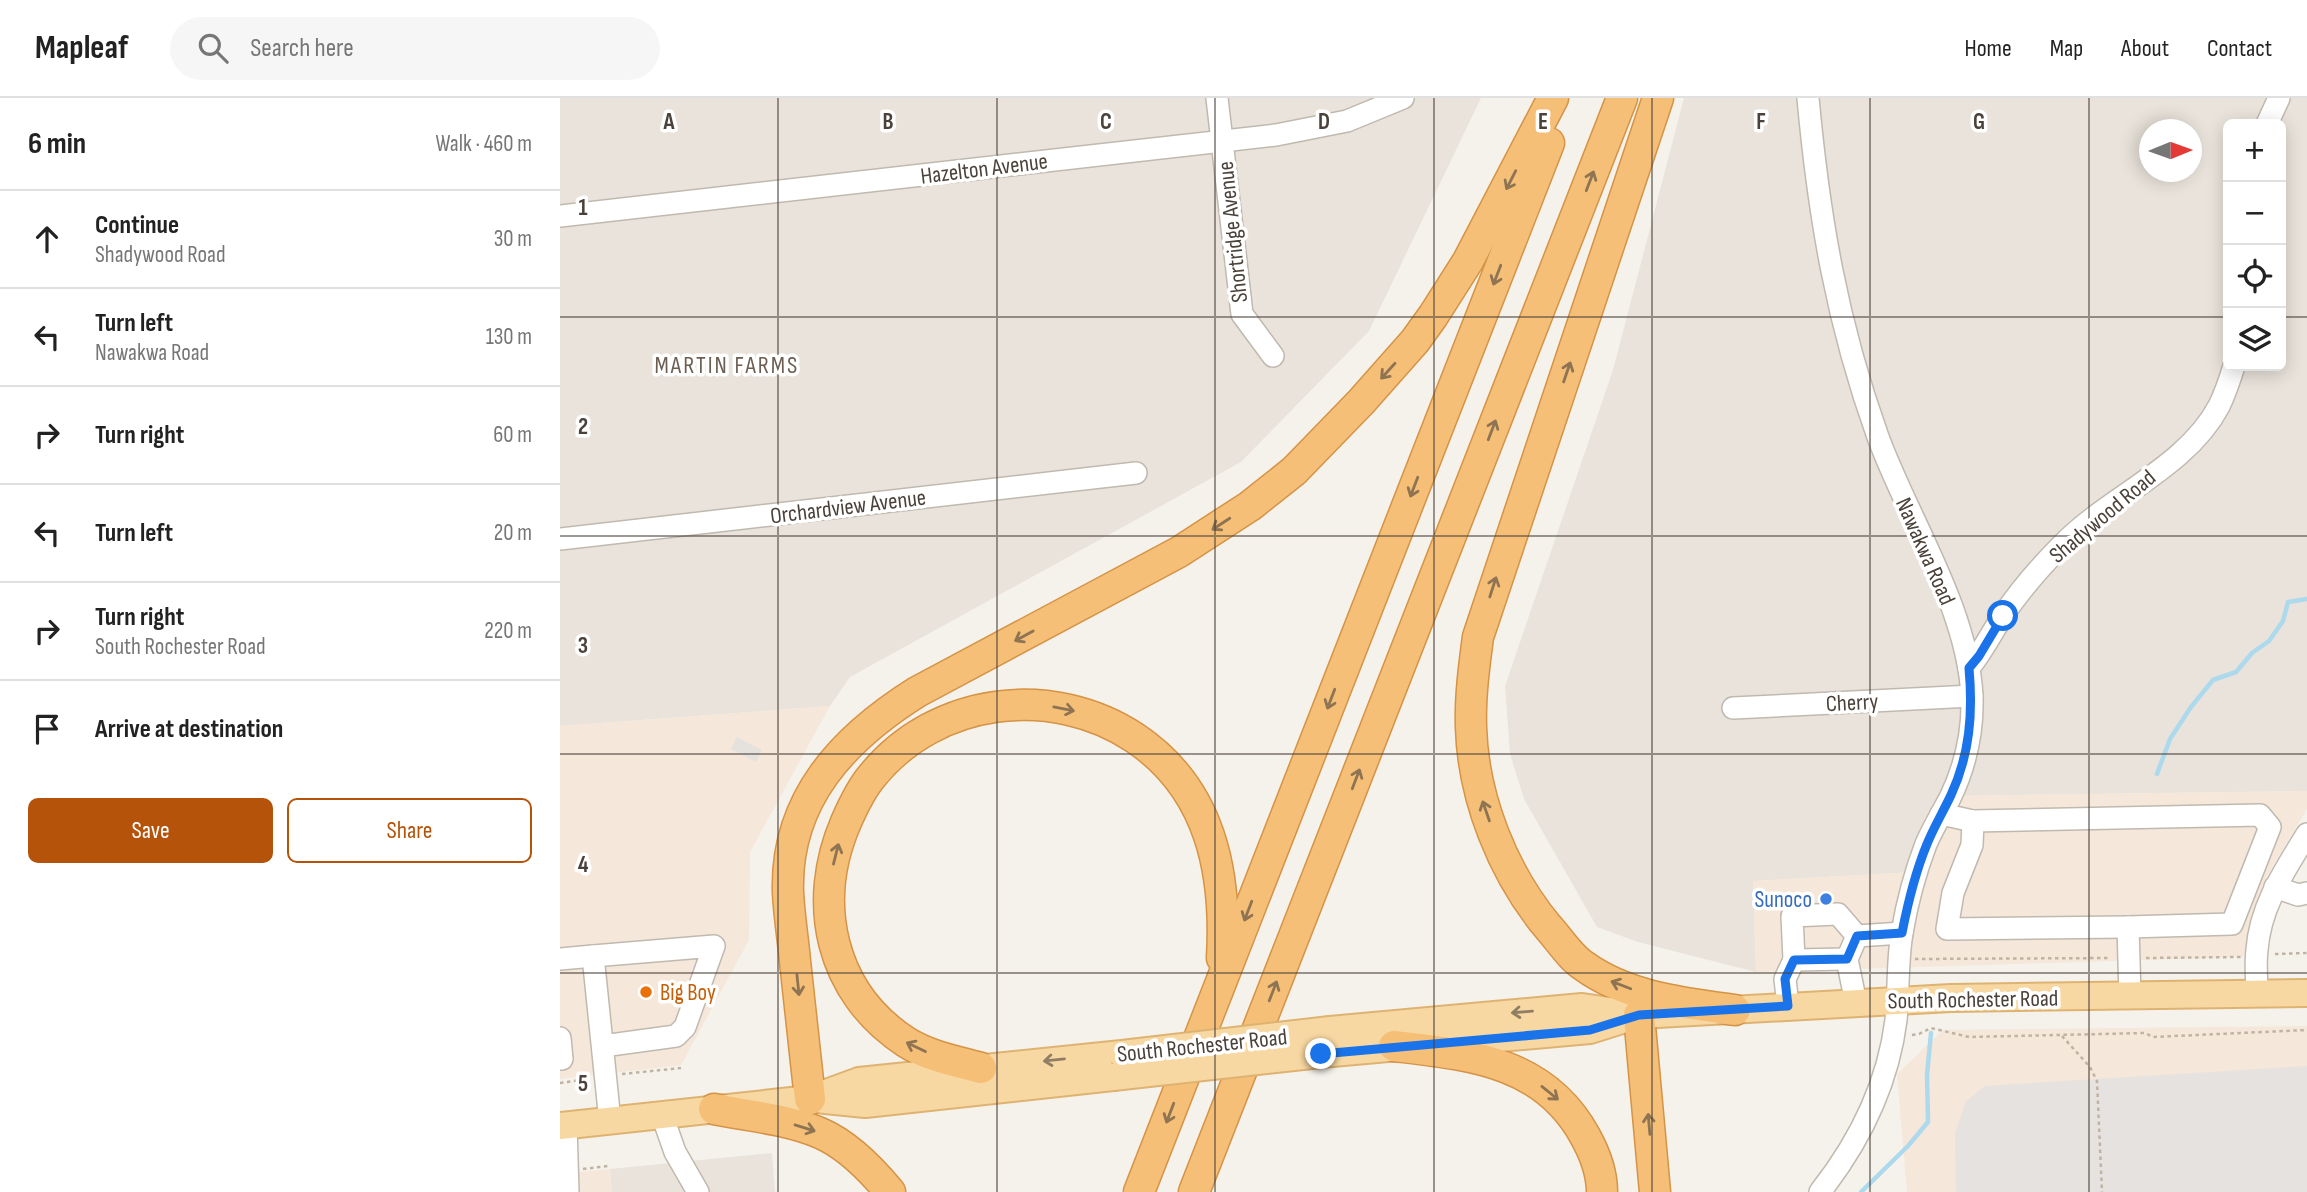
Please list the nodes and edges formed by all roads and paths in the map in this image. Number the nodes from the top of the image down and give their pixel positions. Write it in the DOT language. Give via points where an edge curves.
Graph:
graph roads {
  1 [pos="1217,98"];
  2 [pos="1403,98"];
  3 [pos="1553,98"];
  4 [pos="1567,98"];
  5 [pos="1622,98"];
  6 [pos="1658,98"];
  7 [pos="1808,98"];
  8 [pos="2279,98"];
  9 [pos="2269,119"];
  10 [pos="1222,141"];
  11 [pos="560,216"];
  12 [pos="1273,356"];
  13 [pos="2232,371"];
  14 [pos="1136,473"];
  15 [pos="560,539"];
  16 [pos="1969,668"];
  17 [pos="1972,696"];
  18 [pos="1733,708"];
  19 [pos="1941,814"];
  20 [pos="1973,821"];
  21 [pos="2307,834"];
  22 [pos="2275,887"];
  23 [pos="2307,893"];
  24 [pos="2128,927"];
  25 [pos="1902,933"];
  26 [pos="1857,936"];
  27 [pos="2307,953"];
  28 [pos="2256,955"];
  29 [pos="593,956"];
  30 [pos="2129,958"];
  31 [pos="560,959"];
  32 [pos="1847,959"];
  33 [pos="1794,960"];
  34 [pos="1908,960"];
  35 [pos="1221,981"];
  36 [pos="2307,993"];
  37 [pos="2257,995"];
  38 [pos="2130,996"];
  39 [pos="1898,1001"];
  40 [pos="1856,1003"];
  41 [pos="1788,1006"];
  42 [pos="1735,1010"];
  43 [pos="1639,1015"];
  44 [pos="2307,1030"];
  45 [pos="1911,1035"];
  46 [pos="2062,1036"];
  47 [pos="560,1038"];
  48 [pos="1326,1042"];
  49 [pos="603,1046"];
  50 [pos="1394,1046"];
  51 [pos="560,1059"];
  52 [pos="1118,1065"];
  53 [pos="681,1068"];
  54 [pos="981,1068"];
  55 [pos="614,1076"];
  56 [pos="595,1078"];
  57 [pos="560,1083"];
  58 [pos="810,1099"];
  59 [pos="714,1109"];
  60 [pos="662,1115"];
  61 [pos="610,1121"];
  62 [pos="1221,1123"];
  63 [pos="563,1126"];
  64 [pos="608,1166"];
  65 [pos="575,1170"];
  66 [pos="568,1192"];
  67 [pos="698,1192"];
  68 [pos="890,1192"];
  69 [pos="1139,1192"];
  70 [pos="1194,1192"];
  71 [pos="1217,1192"];
  72 [pos="1602,1192"];
  73 [pos="1655,1192"];
  74 [pos="1820,1192"];
  75 [pos="2102,1192"];
  1 -- 10 [label="street, Shortridge Avenue"];
  2 -- 10 [label="street, Hazelton Avenue" via="1327,126"];
  3 -- 58 [label="highway, one-way" via="1468,261 1433,316 1361,402 1294,471 1179,552 890,709 834,760 798,822 788,890"];
  4 -- 35 [label="highway, one-way"];
  62 -- 5 [label="highway, one-way"];
  42 -- 6 [label="highway, one-way" via="1653,997 1614,984 1582,965 1539,915 1504,856 1481,797 1471,729 1478,637"];
  7 -- 16 [label="street, Nawakwa Road" via="1823,229 1846,333 1879,440 1944,587"];
  8 -- 9 [label="street"];
  10 -- 11 [label="street, Hazelton Avenue"];
  10 -- 12 [label="street, Shortridge Avenue" via="1242,314"];
  13 -- 16 [label="street, Shadywood Road" via="2219,406 2198,435 2065,542 2019,592"];
  14 -- 15 [label="street, Orchardview Avenue"];
  16 -- 17 [label="street, Nawakwa Road"];
  17 -- 18 [label="street, Cherry"];
  17 -- 19 [label="street, Nawakwa Road" via="1963,762"];
  19 -- 20 [label="street"];
  19 -- 25 [label="street, Nawakwa Road" via="1916,872"];
  20 -- 24 [label="street" via="1972,845 1953,892 1947,929"];
  20 -- 24 [label="street" via="2260,815 2270,827 2232,924"];
  21 -- 22 [label="street"];
  22 -- 23 [label="street" via="2298,895"];
  22 -- 28 [label="street"];
  24 -- 30 [label="street"];
  25 -- 26 [label="street"];
  25 -- 39 [label="street, Nawakwa Road"];
  26 -- 32 [label="street"];
  26 -- 33 [label="street" via="1838,914 1792,916"];
  27 -- 28 [label="path"];
  28 -- 30 [label="path"];
  28 -- 37 [label="street"];
  29 -- 31 [label="street"];
  29 -- 49 [label="street"];
  29 -- 49 [label="street" via="714,946 685,1027 676,1036"];
  30 -- 34 [label="path"];
  30 -- 38 [label="street"];
  32 -- 33 [label="street"];
  32 -- 40 [label="street"];
  33 -- 41 [label="street" via="1785,979"];
  54 -- 35 [label="highway, one-way" via="939,1057 907,1042 875,1017 842,968 830,923 829,883 839,838 853,806 892,754 950,718 1009,705 1044,705 1085,713 1117,726 1169,767 1200,812 1216,854 1223,903"];
  35 -- 69 [label="highway, one-way"];
  36 -- 37 [label="main road, South Rochester Road"];
  37 -- 38 [label="main road, South Rochester Road"];
  38 -- 39 [label="main road, South Rochester Road"];
  39 -- 40 [label="main road, South Rochester Road"];
  39 -- 74 [label="street, Nawakwa Road" via="1887,1064 1870,1113 1851,1150"];
  40 -- 41 [label="main road, South Rochester Road"];
  41 -- 42 [label="main road, South Rochester Road"];
  42 -- 43 [label="main road, South Rochester Road"];
  43 -- 48 [label="main road, South Rochester Road, one-way" via="1582,1007"];
  43 -- 50 [label="main road, South Rochester Road" via="1590,1030"];
  73 -- 43 [label="highway, one-way"];
  44 -- 46 [label="path"];
  45 -- 46 [label="path" via="1931,1028 1969,1037"];
  46 -- 75 [label="path" via="2091,1067 2097,1081"];
  47 -- 51 [label="street"];
  48 -- 50 [label="main road, South Rochester Road"];
  48 -- 52 [label="main road, South Rochester Road, bridge"];
  49 -- 61 [label="street"];
  50 -- 72 [label="highway, one-way" via="1460,1054 1527,1076 1556,1097 1577,1122 1592,1150"];
  52 -- 54 [label="main road, South Rochester Road, one-way"];
  52 -- 58 [label="main road, South Rochester Road" via="865,1104"];
  53 -- 55 [label="path"];
  54 -- 58 [label="main road, South Rochester Road" via="859,1081"];
  56 -- 57 [label="path"];
  58 -- 59 [label="main road, South Rochester Road"];
  59 -- 60 [label="main road, South Rochester Road"];
  59 -- 68 [label="highway, one-way" via="821,1133 850,1151"];
  60 -- 61 [label="main road, South Rochester Road"];
  60 -- 67 [label="street" via="674,1152"];
  61 -- 63 [label="main road, South Rochester Road"];
  62 -- 70 [label="highway"];
  62 -- 71 [label="highway"];
  63 -- 66 [label="street"];
  64 -- 65 [label="path"];
}
